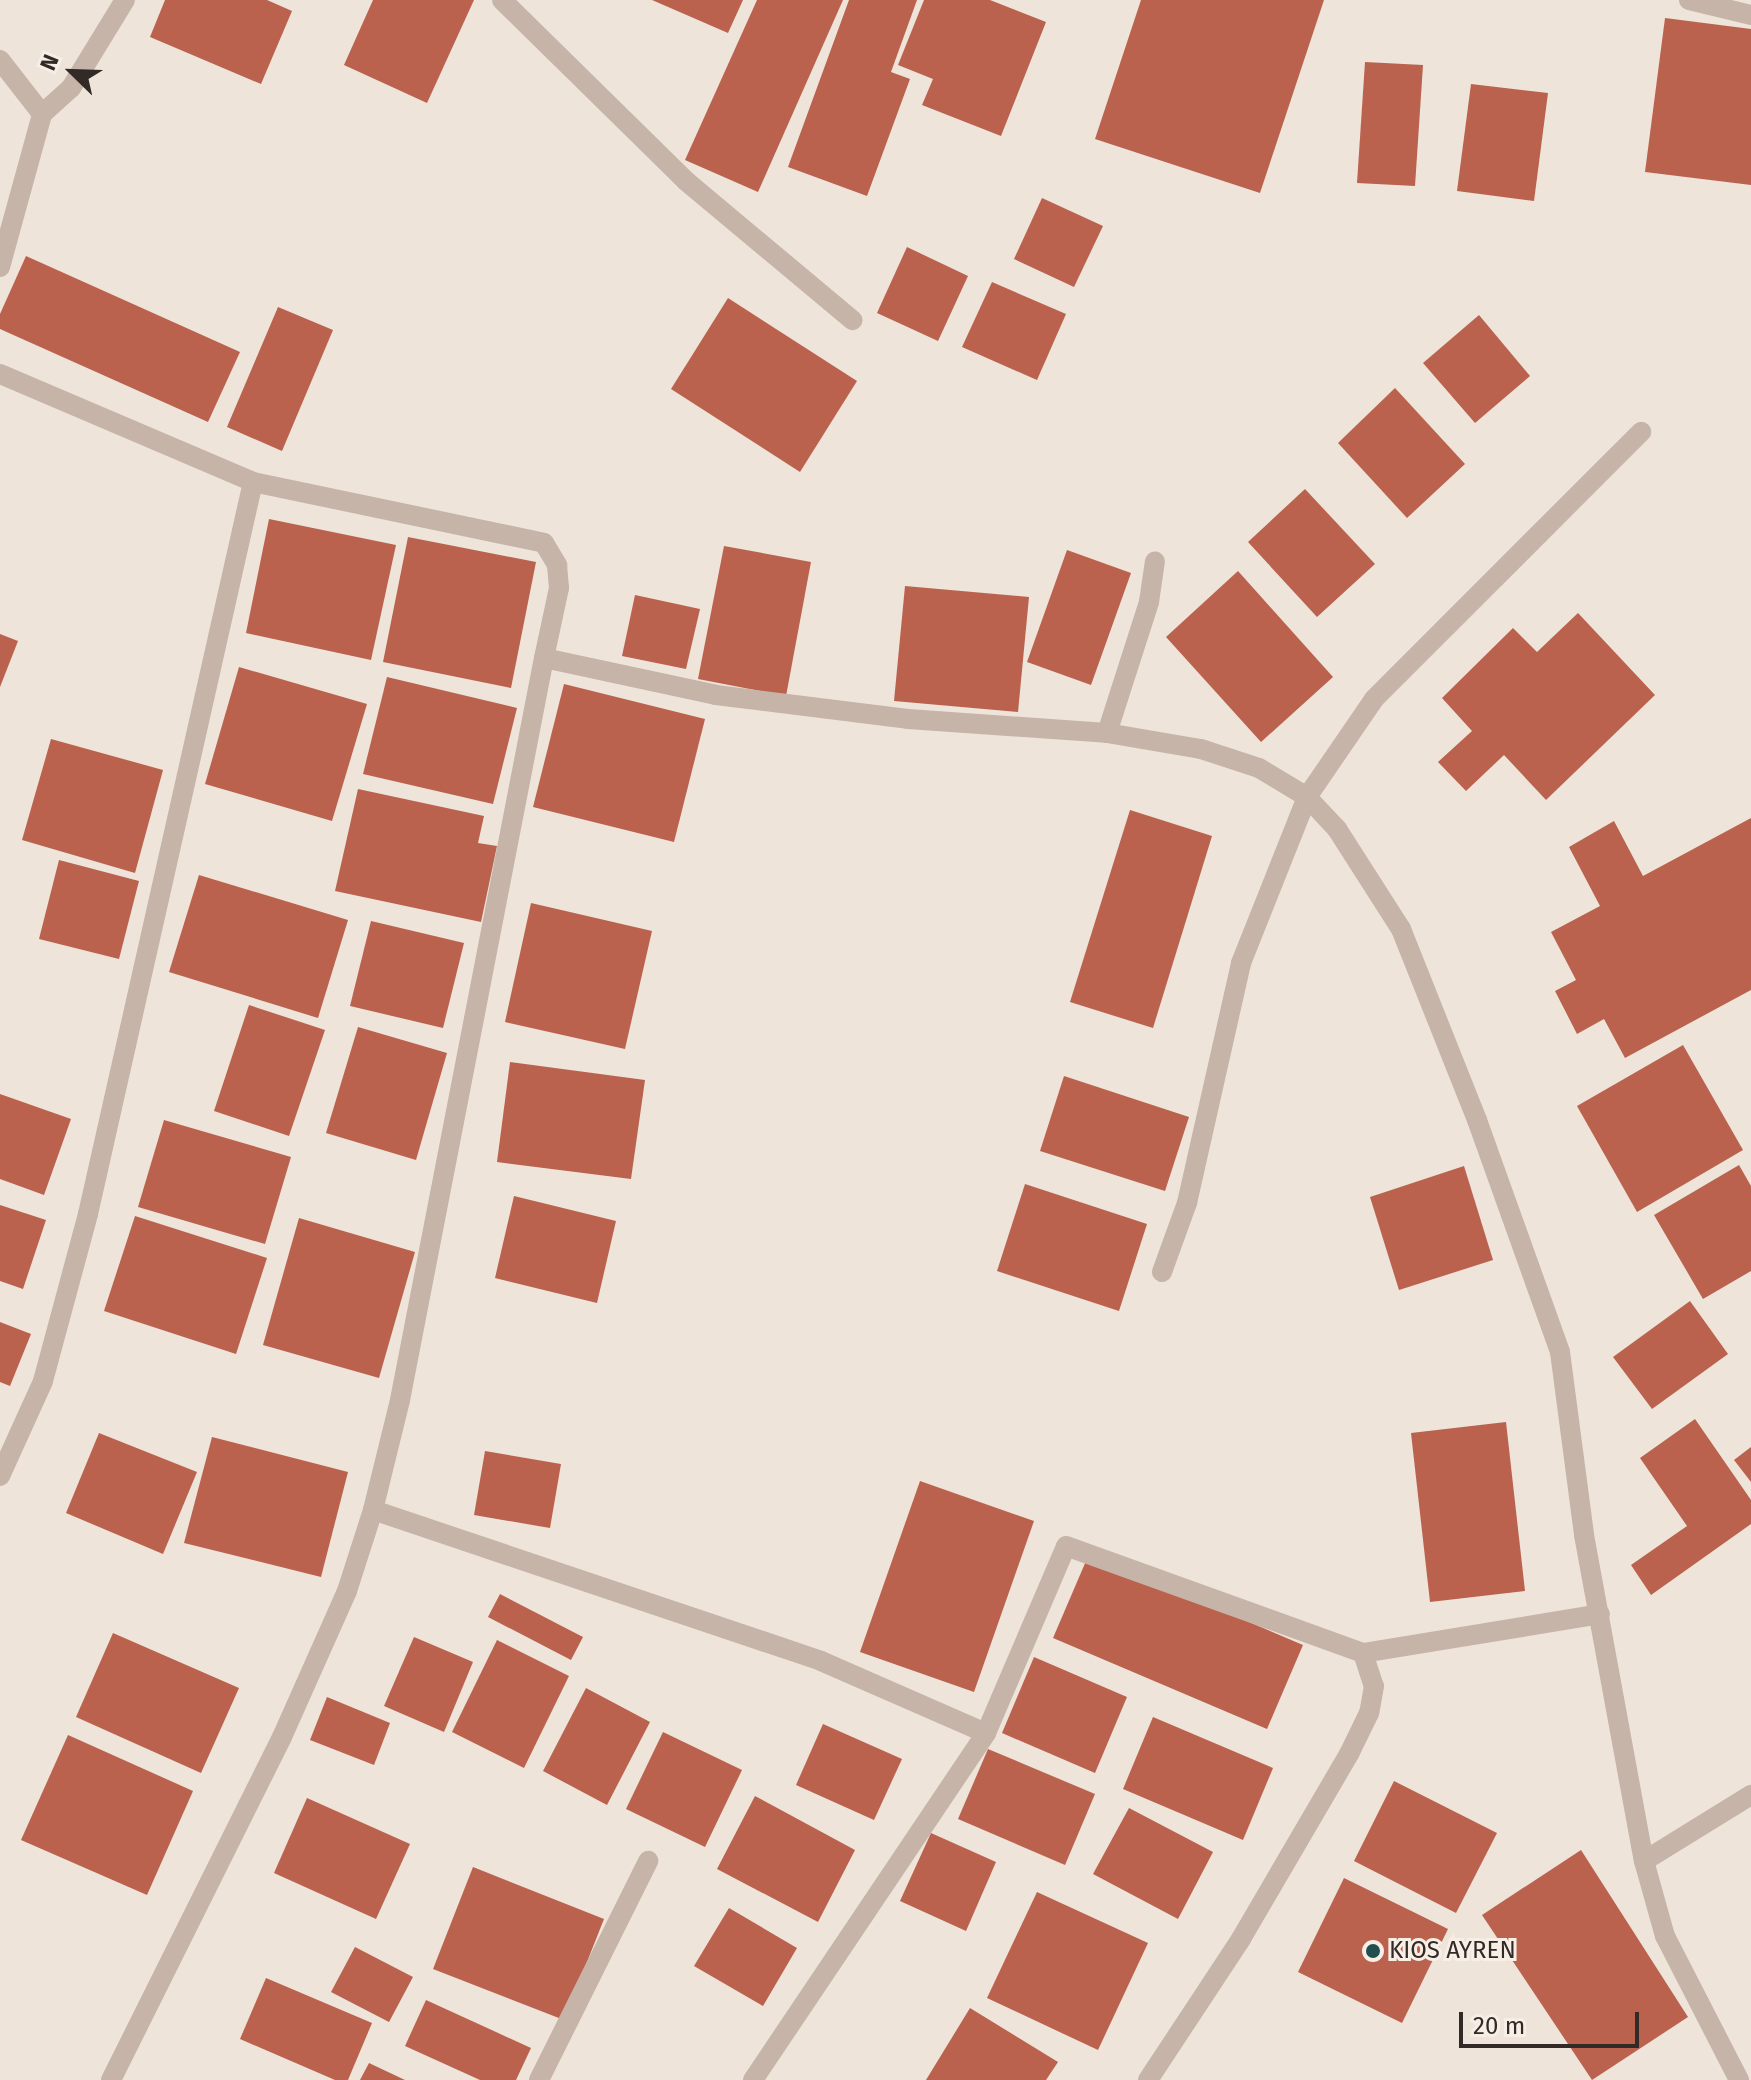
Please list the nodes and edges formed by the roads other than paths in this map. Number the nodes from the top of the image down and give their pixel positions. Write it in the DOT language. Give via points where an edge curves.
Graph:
graph roads {
  1 [pos="125,0"];
  2 [pos="502,0"];
  3 [pos="1689,0"];
  4 [pos="1751,15"];
  5 [pos="0,60"];
  6 [pos="42,114"];
  7 [pos="0,267"];
  8 [pos="852,320"];
  9 [pos="0,374"];
  10 [pos="1641,432"];
  11 [pos="253,482"];
  12 [pos="1155,561"];
  13 [pos="544,658"];
  14 [pos="1107,733"];
  15 [pos="1307,797"];
  16 [pos="1162,1272"];
  17 [pos="0,1476"];
  18 [pos="373,1510"];
  19 [pos="1600,1614"];
  20 [pos="1363,1653"];
  21 [pos="986,1733"];
  22 [pos="1751,1795"];
  23 [pos="648,1861"];
  24 [pos="1644,1861"];
  25 [pos="1751,2077"];
  26 [pos="111,2080"];
  27 [pos="539,2080"];
  28 [pos="753,2080"];
  29 [pos="1148,2080"];
  30 [pos="1739,2080"];
  1 -- 6 [label="street" via="71,88"];
  2 -- 8 [label="street" via="686,181"];
  3 -- 4 [label="street"];
  5 -- 6 [label="street"];
  6 -- 7 [label="street"];
  9 -- 11 [label="street"];
  10 -- 15 [label="street" via="1374,699"];
  11 -- 13 [label="street" via="544,543 557,565 559,588"];
  11 -- 17 [label="street" via="88,1214 43,1381"];
  12 -- 14 [label="street" via="1149,602"];
  13 -- 14 [label="street" via="716,695 908,719"];
  13 -- 18 [label="street" via="404,1385"];
  14 -- 15 [label="street" via="1201,749 1259,768"];
  15 -- 16 [label="street" via="1241,963 1187,1203"];
  15 -- 19 [label="street" via="1337,829 1401,929 1482,1134 1560,1352"];
  18 -- 21 [label="street" via="821,1661"];
  18 -- 26 [label="street" via="347,1591 282,1737"];
  19 -- 20 [label="street"];
  19 -- 24 [label="street"];
  20 -- 21 [label="street" via="1066,1546"];
  20 -- 29 [label="street" via="1374,1686 1369,1713 1349,1754 1241,1939"];
  21 -- 28 [label="street"];
  22 -- 24 [label="street"];
  23 -- 27 [label="street"];
  24 -- 30 [label="street" via="1665,1936"];
  25 -- 30 [label="street"];
}
